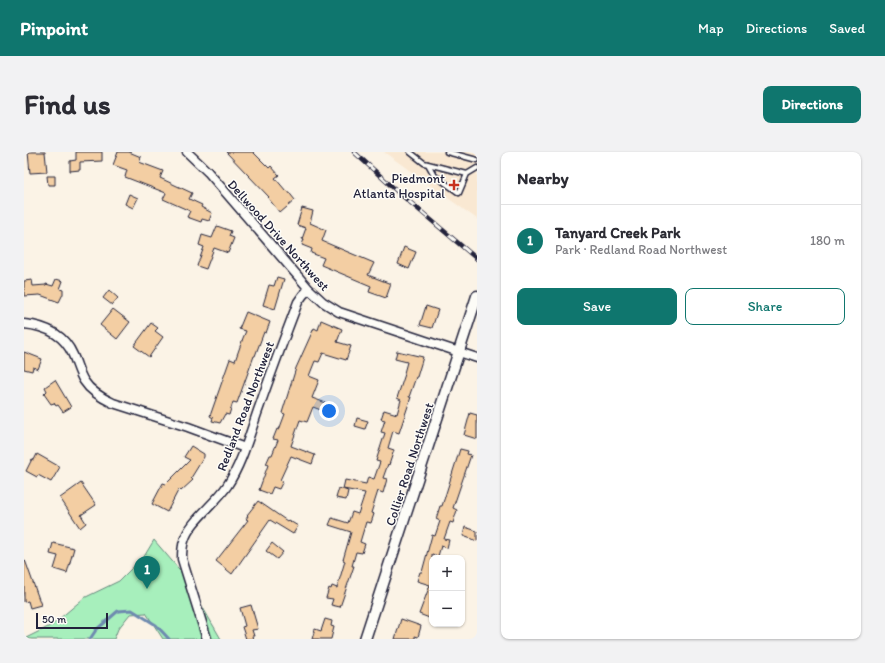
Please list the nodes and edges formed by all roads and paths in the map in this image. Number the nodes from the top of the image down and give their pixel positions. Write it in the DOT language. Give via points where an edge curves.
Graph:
graph roads {
  1 [pos="187,152"];
  2 [pos="410,152"];
  3 [pos="447,152"];
  4 [pos="477,160"];
  5 [pos="428,164"];
  6 [pos="477,168"];
  7 [pos="467,174"];
  8 [pos="309,288"];
  9 [pos="477,296"];
  10 [pos="24,324"];
  11 [pos="459,352"];
  12 [pos="477,358"];
  13 [pos="245,448"];
  14 [pos="207,639"];
  15 [pos="365,639"];
  1 -- 8 [label="street, Dellwood Drive Northwest" via="208,172"];
  2 -- 5 [label="lane"];
  3 -- 4 [label="lane"];
  5 -- 7 [label="lane"];
  5 -- 7 [label="lane" via="434,175 459,193"];
  6 -- 7 [label="lane"];
  8 -- 11 [label="street, Dellwood Drive Northwest" via="323,302 339,312"];
  8 -- 13 [label="street, Redland Road Northwest" via="298,302"];
  9 -- 11 [label="street, Collier Road Northwest"];
  10 -- 13 [label="street" via="40,326 54,332 65,342 84,381 102,398 113,404"];
  11 -- 12 [label="street, Dellwood Drive Northwest"];
  11 -- 15 [label="street, Collier Road Northwest"];
  13 -- 14 [label="street, Redland Road Northwest" via="227,486 191,527 182,549 182,559"];
}
